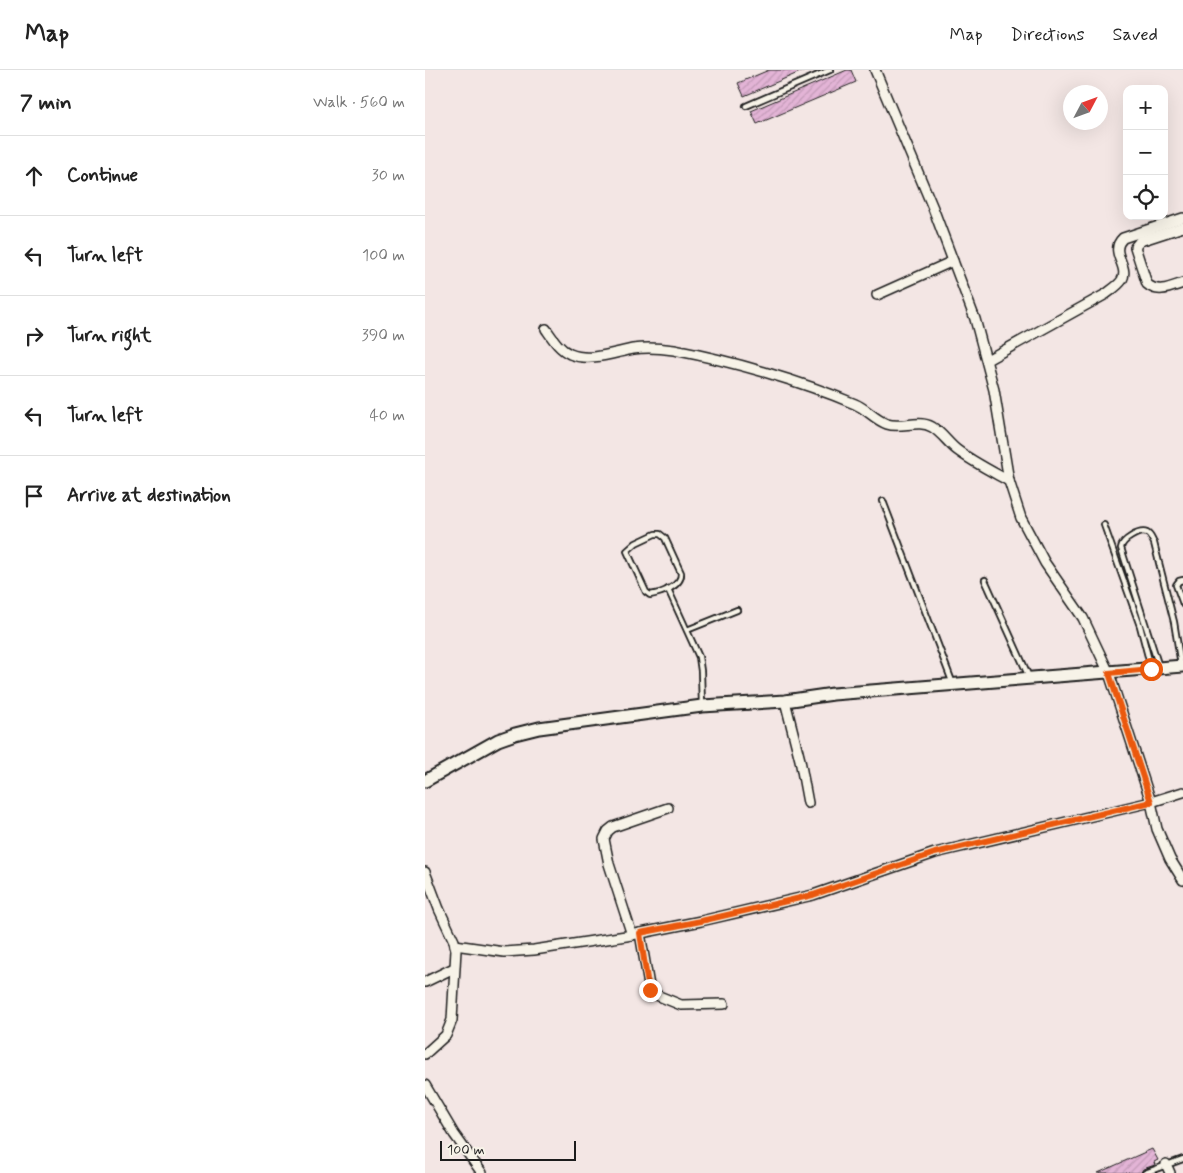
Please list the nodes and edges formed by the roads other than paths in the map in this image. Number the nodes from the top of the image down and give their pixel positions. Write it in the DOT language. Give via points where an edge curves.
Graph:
graph roads {
  1 [pos="830,70"];
  2 [pos="875,70"];
  3 [pos="746,106"];
  4 [pos="1183,218"];
  5 [pos="1183,226"];
  6 [pos="953,261"];
  7 [pos="1183,283"];
  8 [pos="877,295"];
  9 [pos="546,330"];
  10 [pos="987,360"];
  11 [pos="1009,481"];
  12 [pos="883,501"];
  13 [pos="1104,525"];
  14 [pos="985,580"];
  15 [pos="1183,580"];
  16 [pos="668,589"];
  17 [pos="1183,604"];
  18 [pos="737,610"];
  19 [pos="687,630"];
  20 [pos="1182,666"];
  21 [pos="1155,669"];
  22 [pos="1109,673"];
  23 [pos="1029,679"];
  24 [pos="954,685"];
  25 [pos="785,701"];
  26 [pos="702,706"];
  27 [pos="425,782"];
  28 [pos="1183,792"];
  29 [pos="1151,802"];
  30 [pos="808,803"];
  31 [pos="667,808"];
  32 [pos="425,872"];
  33 [pos="1183,880"];
  34 [pos="636,934"];
  35 [pos="455,946"];
  36 [pos="454,968"];
  37 [pos="425,982"];
  38 [pos="724,1004"];
  39 [pos="425,1054"];
  40 [pos="425,1085"];
  41 [pos="1183,1158"];
  42 [pos="1168,1169"];
  43 [pos="482,1173"];
  44 [pos="1145,1173"];
  1 -- 3 [label="lane"];
  2 -- 6 [label="street"];
  4 -- 10 [label="street" via="1123,238 1117,249 1124,273 1117,285"];
  5 -- 7 [label="street" via="1140,241 1135,247 1151,288 1167,289"];
  6 -- 8 [label="street"];
  6 -- 10 [label="street"];
  9 -- 11 [label="street" via="569,354 600,356 635,349 665,348 821,391 857,405 887,424 923,424 932,427 974,462"];
  10 -- 11 [label="street"];
  11 -- 22 [label="street" via="1021,518 1045,563 1083,618"];
  12 -- 24 [label="lane"];
  13 -- 21 [label="lane"];
  14 -- 23 [label="lane"];
  15 -- 17 [label="lane" via="1176,585"];
  16 -- 16 [label="lane" via="650,595 646,592 628,555 629,548 655,534 665,538 681,573 679,583"];
  16 -- 19 [label="lane"];
  18 -- 19 [label="lane"];
  19 -- 26 [label="lane" via="699,657"];
  20 -- 21 [label="main road"];
  20 -- 21 [label="lane" via="1175,622 1154,543 1147,533 1143,533 1125,540 1121,548"];
  21 -- 22 [label="main road"];
  22 -- 23 [label="main road"];
  22 -- 29 [label="street"];
  23 -- 24 [label="main road"];
  24 -- 25 [label="main road"];
  25 -- 26 [label="main road"];
  25 -- 30 [label="street"];
  26 -- 27 [label="main road" via="515,734 482,748"];
  28 -- 29 [label="street"];
  29 -- 33 [label="street" via="1157,829"];
  29 -- 34 [label="street" via="935,853 813,895"];
  31 -- 34 [label="street" via="613,827 604,839 609,864"];
  32 -- 35 [label="street"];
  34 -- 35 [label="street" via="517,952"];
  34 -- 38 [label="street" via="649,986 655,994 681,1005"];
  35 -- 36 [label="street"];
  36 -- 37 [label="street"];
  36 -- 39 [label="street" via="449,1027 446,1035"];
  40 -- 43 [label="street"];
  41 -- 42 [label="lane"];
  42 -- 44 [label="lane"];
}
